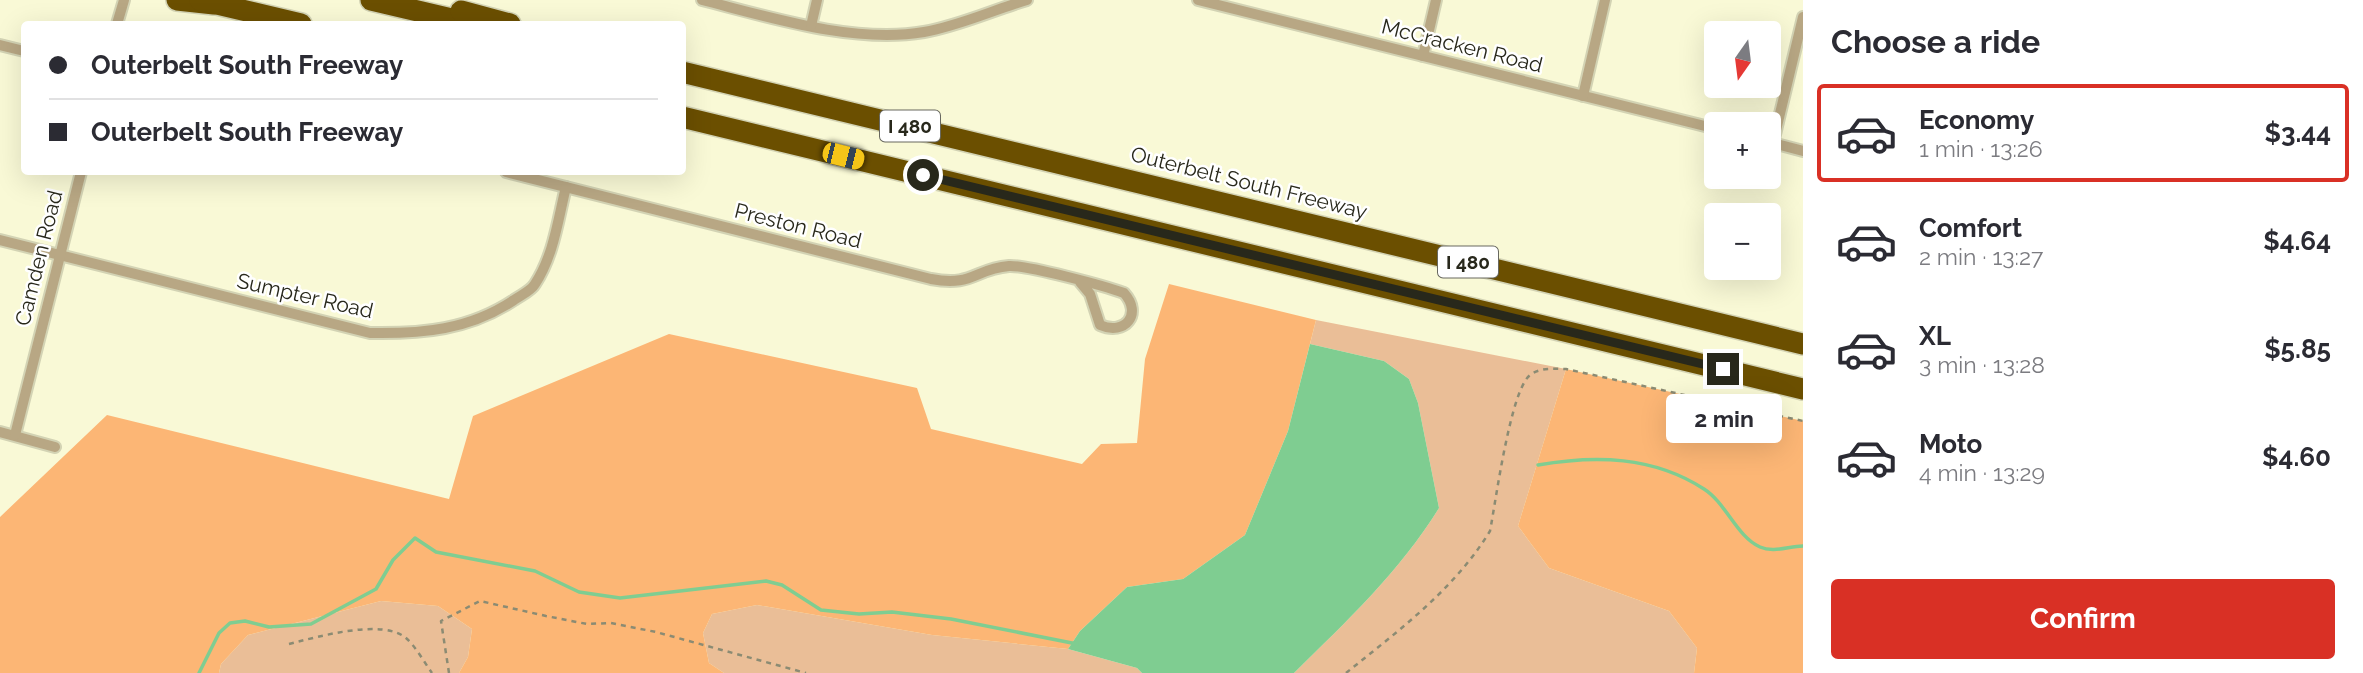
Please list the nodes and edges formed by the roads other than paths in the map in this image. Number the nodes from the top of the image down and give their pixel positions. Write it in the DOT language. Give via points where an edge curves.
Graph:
graph roads {
  1 [pos="124,0"];
  2 [pos="177,0"];
  3 [pos="371,0"];
  4 [pos="420,0"];
  5 [pos="702,0"];
  6 [pos="817,0"];
  7 [pos="1027,0"];
  8 [pos="1198,0"];
  9 [pos="1436,0"];
  10 [pos="1605,0"];
  11 [pos="210,2"];
  12 [pos="1803,17"];
  13 [pos="119,20"];
  14 [pos="289,21"];
  15 [pos="460,21"];
  16 [pos="499,21"];
  17 [pos="811,26"];
  18 [pos="0,45"];
  19 [pos="21,50"];
  20 [pos="1423,56"];
  21 [pos="686,72"];
  22 [pos="1583,96"];
  23 [pos="1779,112"];
  24 [pos="686,118"];
  25 [pos="1704,126"];
  26 [pos="1781,146"];
  27 [pos="1803,151"];
  28 [pos="80,175"];
  29 [pos="518,175"];
  30 [pos="566,187"];
  31 [pos="0,240"];
  32 [pos="60,256"];
  33 [pos="1080,282"];
  34 [pos="1803,344"];
  35 [pos="1803,388"];
  36 [pos="0,432"];
  37 [pos="15,435"];
  38 [pos="55,447"];
  1 -- 13 [label="street"];
  2 -- 11 [label="highway"];
  3 -- 15 [label="highway"];
  4 -- 16 [label="highway"];
  5 -- 17 [label="street"];
  6 -- 17 [label="street"];
  7 -- 17 [label="street" via="924,32 878,34"];
  8 -- 20 [label="street, McCracken Road"];
  9 -- 20 [label="street"];
  10 -- 22 [label="street"];
  11 -- 14 [label="highway"];
  12 -- 23 [label="street"];
  18 -- 19 [label="street"];
  20 -- 22 [label="street, McCracken Road"];
  21 -- 34 [label="highway, Outerbelt South Freeway / I 480"];
  22 -- 25 [label="street, McCracken Road"];
  24 -- 35 [label="highway, I 480"];
  26 -- 27 [label="street"];
  28 -- 32 [label="street, Camden Road"];
  29 -- 30 [label="street, Preston Road"];
  30 -- 32 [label="street, Sumpter Road" via="548,262 533,287 462,327 415,334 370,333"];
  30 -- 33 [label="street, Preston Road" via="930,279 966,281 1010,266"];
  31 -- 32 [label="street, Sumpter Road"];
  32 -- 37 [label="street, Camden Road"];
  33 -- 33 [label="street, Preston Road" via="1090,294 1100,325 1122,328 1130,320 1131,301 1124,293"];
  36 -- 37 [label="street"];
  37 -- 38 [label="street"];
}
